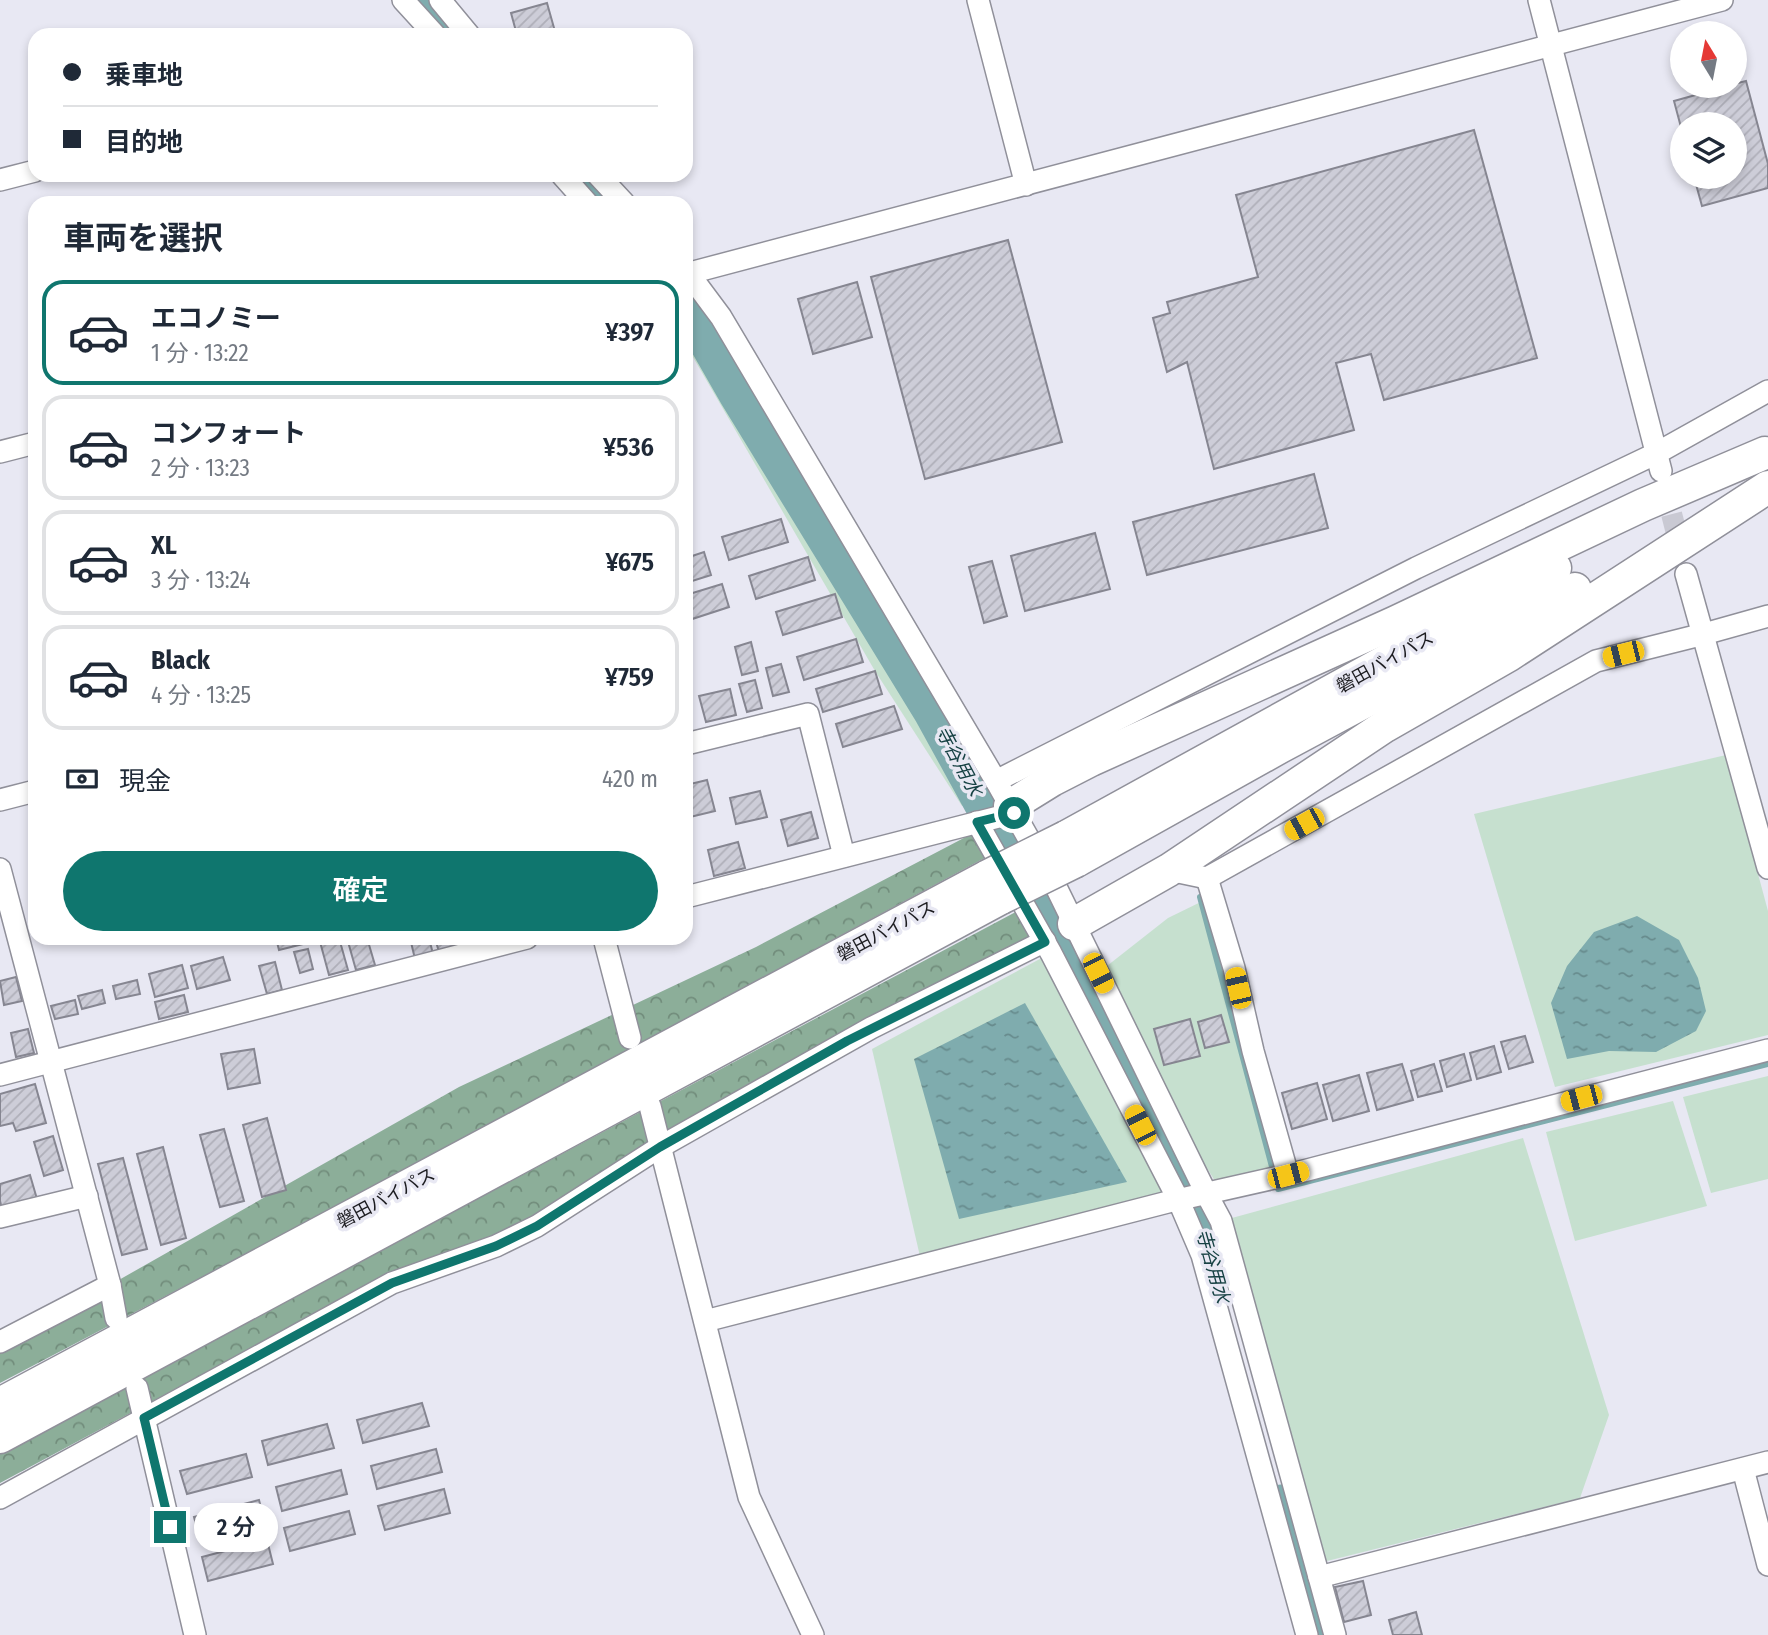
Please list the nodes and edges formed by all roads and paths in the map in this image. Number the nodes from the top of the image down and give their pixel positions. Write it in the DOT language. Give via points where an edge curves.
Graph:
graph roads {
  1 [pos="403,0"];
  2 [pos="439,0"];
  3 [pos="978,0"];
  4 [pos="1539,0"];
  5 [pos="1722,0"];
  6 [pos="429,28"];
  7 [pos="463,28"];
  8 [pos="1551,47"];
  9 [pos="28,173"];
  10 [pos="0,180"];
  11 [pos="568,182"];
  12 [pos="604,182"];
  13 [pos="1027,185"];
  14 [pos="581,196"];
  15 [pos="618,196"];
  16 [pos="693,271"];
  17 [pos="693,281"];
  18 [pos="1768,391"];
  19 [pos="28,445"];
  20 [pos="0,452"];
  21 [pos="1767,452"];
  22 [pos="1659,462"];
  23 [pos="1768,487"];
  24 [pos="1686,574"];
  25 [pos="1768,616"];
  26 [pos="1704,634"];
  27 [pos="693,742"];
  28 [pos="28,793"];
  29 [pos="0,800"];
  30 [pos="997,810"];
  31 [pos="1071,849"];
  32 [pos="844,856"];
  33 [pos="1768,868"];
  34 [pos="0,869"];
  35 [pos="1169,870"];
  36 [pos="1208,878"];
  37 [pos="994,887"];
  38 [pos="693,895"];
  39 [pos="1074,925"];
  40 [pos="1045,942"];
  41 [pos="500,945"];
  42 [pos="606,945"];
  43 [pos="631,1038"];
  44 [pos="1768,1050"];
  45 [pos="51,1062"];
  46 [pos="0,1076"];
  47 [pos="650,1106"];
  48 [pos="660,1147"];
  49 [pos="1281,1176"];
  50 [pos="87,1196"];
  51 [pos="1192,1196"];
  52 [pos="0,1217"];
  53 [pos="110,1285"];
  54 [pos="116,1318"];
  55 [pos="705,1321"];
  56 [pos="0,1342"];
  57 [pos="137,1388"];
  58 [pos="0,1404"];
  59 [pos="144,1418"];
  60 [pos="0,1437"];
  61 [pos="1768,1462"];
  62 [pos="1743,1469"];
  63 [pos="0,1498"];
  64 [pos="1768,1565"];
  65 [pos="1319,1577"];
  66 [pos="195,1635"];
  67 [pos="813,1635"];
  68 [pos="1307,1635"];
  69 [pos="1335,1635"];
  1 -- 6 [label="street"];
  2 -- 7 [label="street"];
  3 -- 13 [label="street"];
  4 -- 8 [label="street"];
  5 -- 8 [label="street"];
  8 -- 13 [label="street"];
  8 -- 22 [label="street"];
  9 -- 10 [label="street"];
  11 -- 14 [label="street"];
  12 -- 15 [label="street"];
  13 -- 16 [label="street"];
  17 -- 30 [label="street" via="722,317"];
  18 -- 22 [label="street"];
  19 -- 20 [label="street"];
  21 -- 30 [label="highway" via="1091,760"];
  21 -- 31 [label="highway, 磐田バイパス"];
  22 -- 30 [label="street" via="1416,568"];
  23 -- 31 [label="highway, 磐田バイパス" via="1280,747"];
  23 -- 35 [label="highway" via="1509,655 1385,726"];
  24 -- 26 [label="street"];
  25 -- 26 [label="street"];
  26 -- 33 [label="street"];
  26 -- 36 [label="street" via="1595,661"];
  27 -- 32 [label="street" via="808,714"];
  28 -- 29 [label="street"];
  30 -- 32 [label="street"];
  30 -- 39 [label="street" via="1056,887"];
  30 -- 40 [label="street"];
  31 -- 37 [label="highway, 磐田バイパス, bridge"];
  32 -- 38 [label="street"];
  34 -- 45 [label="street"];
  35 -- 36 [label="street"];
  35 -- 39 [label="highway"];
  36 -- 49 [label="street" via="1234,968"];
  37 -- 58 [label="highway, 磐田バイパス"];
  37 -- 60 [label="highway, 磐田バイパス"];
  39 -- 51 [label="street"];
  40 -- 48 [label="street" via="871,1028"];
  40 -- 51 [label="street"];
  41 -- 45 [label="street"];
  42 -- 43 [label="street"];
  44 -- 49 [label="street"];
  45 -- 46 [label="street"];
  45 -- 50 [label="street"];
  47 -- 48 [label="street"];
  48 -- 55 [label="street"];
  48 -- 59 [label="street" via="537,1226 496,1246 392,1283"];
  49 -- 51 [label="street"];
  50 -- 52 [label="street"];
  50 -- 53 [label="street"];
  51 -- 55 [label="street"];
  51 -- 65 [label="street" via="1221,1220"];
  51 -- 68 [label="street" via="1202,1255"];
  53 -- 54 [label="street"];
  53 -- 56 [label="street"];
  55 -- 67 [label="street" via="749,1497"];
  57 -- 59 [label="street"];
  59 -- 63 [label="street"];
  59 -- 66 [label="street"];
  61 -- 62 [label="street"];
  62 -- 64 [label="street"];
  62 -- 65 [label="street"];
  65 -- 69 [label="street"];
}
